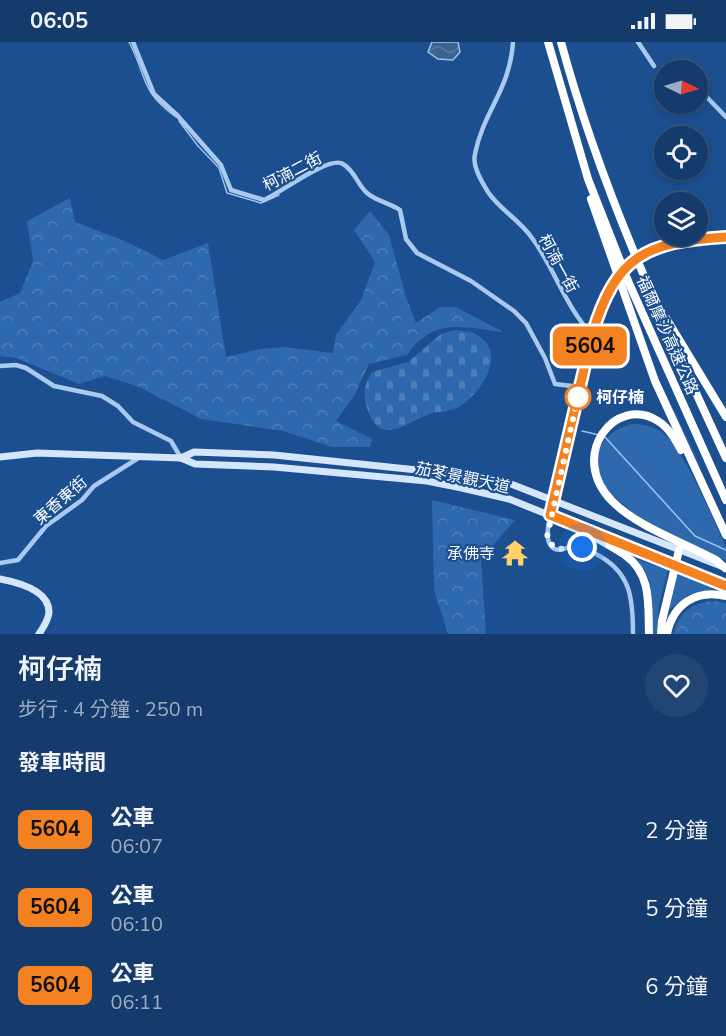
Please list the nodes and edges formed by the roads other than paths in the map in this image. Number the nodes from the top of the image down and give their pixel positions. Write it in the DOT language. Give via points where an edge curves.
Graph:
graph roads {
  1 [pos="133,42"];
  2 [pos="513,42"];
  3 [pos="548,42"];
  4 [pos="561,42"];
  5 [pos="638,42"];
  6 [pos="654,66"];
  7 [pos="708,98"];
  8 [pos="726,117"];
  9 [pos="571,123"];
  10 [pos="726,237"];
  11 [pos="653,300"];
  12 [pos="592,335"];
  13 [pos="0,366"];
  14 [pos="580,387"];
  15 [pos="726,417"];
  16 [pos="0,457"];
  17 [pos="140,457"];
  18 [pos="182,458"];
  19 [pos="726,458"];
  20 [pos="695,468"];
  21 [pos="726,500"];
  22 [pos="554,502"];
  23 [pos="550,515"];
  24 [pos="588,532"];
  25 [pos="726,535"];
  26 [pos="679,550"];
  27 [pos="0,562"];
  28 [pos="675,565"];
  29 [pos="726,568"];
  30 [pos="0,579"];
  31 [pos="726,586"];
  32 [pos="726,596"];
  33 [pos="39,634"];
  34 [pos="633,634"];
  35 [pos="650,634"];
  36 [pos="662,634"];
  37 [pos="667,634"];
  1 -- 14 [label="street, 柯湳二街" via="154,94 221,165 231,190 264,200 314,171 333,162 342,163 368,193 400,210 406,239 417,253 471,281 514,311 535,338 555,384"];
  2 -- 12 [label="street, 柯湳一街" via="509,72 482,133 475,164 498,205 531,237 571,308"];
  3 -- 9 [label="highway, 福爾摩沙高速公路"];
  4 -- 11 [label="highway, 福爾摩沙高速公路" via="601,173"];
  5 -- 6 [label="street"];
  7 -- 8 [label="street"];
  9 -- 20 [label="highway" via="610,260 655,381"];
  9 -- 21 [label="highway, 福爾摩沙高速公路" via="588,179 628,281"];
  10 -- 12 [label="street, bridge" via="667,243 631,262 615,279"];
  11 -- 15 [label="highway"];
  11 -- 19 [label="highway, 福爾摩沙高速公路"];
  12 -- 14 [label="street"];
  13 -- 18 [label="street" via="16,365 54,386 102,396 133,422 171,441"];
  14 -- 22 [label="street"];
  16 -- 17 [label="street, 茄苳景觀大道" via="37,453"];
  17 -- 18 [label="street, 茄苳景觀大道"];
  17 -- 27 [label="street, 東香東街" via="94,486 82,500 46,526 18,560"];
  18 -- 22 [label="street, 茄苳景觀大道" via="194,452 274,455 429,470 511,484"];
  18 -- 23 [label="street, 茄苳景觀大道" via="195,464 427,481 509,499"];
  20 -- 25 [label="highway"];
  20 -- 29 [label="highway" via="667,428 651,417 626,417 614,422 601,435 592,457 595,478 612,501"];
  22 -- 23 [label="street"];
  22 -- 26 [label="street, 茄苳景觀大道"];
  23 -- 24 [label="street, 茄苳景觀大道"];
  23 -- 34 [label="street" via="547,537 552,547 582,547 610,562 625,579 633,608"];
  24 -- 28 [label="street, 茄苳景觀大道"];
  24 -- 35 [label="highway" via="639,568 649,597"];
  26 -- 28 [label="highway"];
  26 -- 29 [label="street, 茄苳景觀大道"];
  28 -- 31 [label="street, 茄苳景觀大道"];
  28 -- 36 [label="highway"];
  30 -- 33 [label="street" via="36,591 47,605 48,615"];
  32 -- 37 [label="highway" via="705,594 686,601 673,615"];
}
